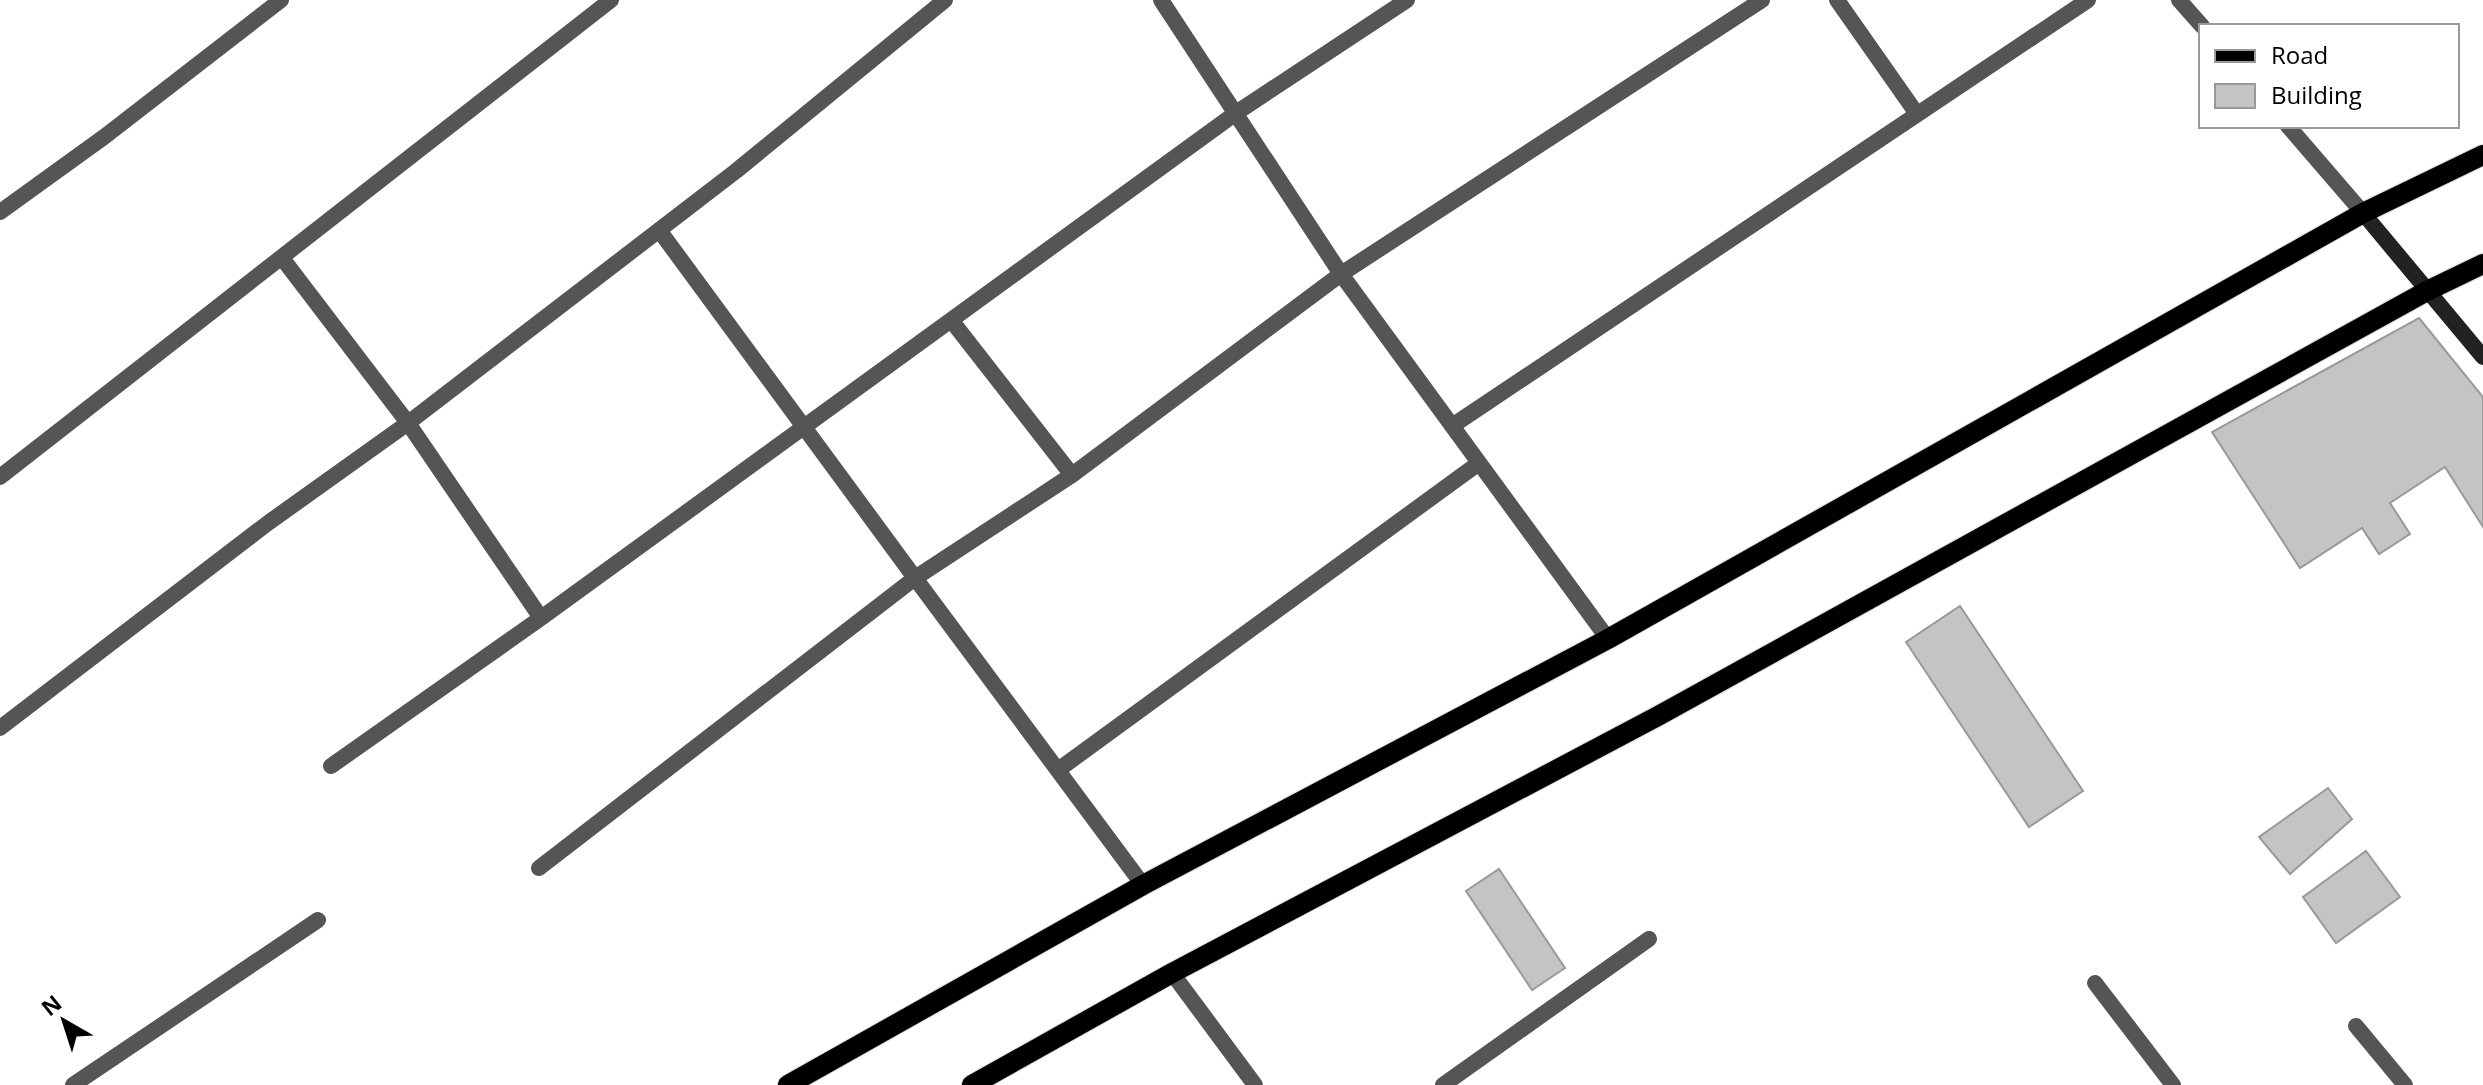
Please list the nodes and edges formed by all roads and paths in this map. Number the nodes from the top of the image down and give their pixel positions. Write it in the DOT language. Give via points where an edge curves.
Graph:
graph roads {
  1 [pos="281,0"];
  2 [pos="611,0"];
  3 [pos="945,0"];
  4 [pos="1161,0"];
  5 [pos="1407,0"];
  6 [pos="1762,0"];
  7 [pos="1837,0"];
  8 [pos="2088,0"];
  9 [pos="2179,0"];
  10 [pos="2200,24"];
  11 [pos="1236,113"];
  12 [pos="1917,114"];
  13 [pos="2290,128"];
  14 [pos="2483,155"];
  15 [pos="0,212"];
  16 [pos="2363,213"];
  17 [pos="659,230"];
  18 [pos="282,258"];
  19 [pos="2483,264"];
  20 [pos="1341,274"];
  21 [pos="2427,291"];
  22 [pos="951,320"];
  23 [pos="2483,357"];
  24 [pos="408,423"];
  25 [pos="1452,426"];
  26 [pos="805,427"];
  27 [pos="1479,463"];
  28 [pos="1072,475"];
  29 [pos="0,477"];
  30 [pos="915,578"];
  31 [pos="541,618"];
  32 [pos="1608,639"];
  33 [pos="0,728"];
  34 [pos="331,766"];
  35 [pos="1058,770"];
  36 [pos="539,868"];
  37 [pos="1143,885"];
  38 [pos="318,920"];
  39 [pos="1649,939"];
  40 [pos="1172,973"];
  41 [pos="2095,983"];
  42 [pos="2356,1026"];
  43 [pos="73,1085"];
  44 [pos="788,1085"];
  45 [pos="972,1085"];
  46 [pos="1255,1085"];
  47 [pos="1443,1085"];
  48 [pos="2173,1085"];
  49 [pos="2405,1085"];
  1 -- 15 [label="street"];
  2 -- 18 [label="street"];
  3 -- 17 [label="street"];
  4 -- 11 [label="street"];
  5 -- 11 [label="street"];
  6 -- 20 [label="street"];
  7 -- 12 [label="street"];
  8 -- 12 [label="street"];
  9 -- 10 [label="street"];
  11 -- 20 [label="street"];
  11 -- 22 [label="street"];
  12 -- 25 [label="street"];
  13 -- 16 [label="street"];
  14 -- 16 [label="main road"];
  16 -- 21 [label="street"];
  16 -- 32 [label="main road"];
  17 -- 24 [label="street"];
  17 -- 26 [label="street"];
  18 -- 24 [label="street"];
  18 -- 29 [label="street"];
  19 -- 21 [label="main road"];
  20 -- 25 [label="street"];
  20 -- 28 [label="street"];
  21 -- 23 [label="street"];
  21 -- 40 [label="main road" via="1658,716"];
  22 -- 26 [label="street"];
  22 -- 28 [label="street"];
  24 -- 31 [label="street"];
  24 -- 33 [label="street"];
  25 -- 27 [label="street"];
  26 -- 30 [label="street"];
  26 -- 31 [label="street"];
  27 -- 32 [label="street"];
  27 -- 35 [label="street"];
  28 -- 30 [label="street"];
  30 -- 35 [label="street"];
  30 -- 36 [label="street"];
  31 -- 34 [label="street"];
  32 -- 37 [label="main road"];
  35 -- 37 [label="street"];
  37 -- 44 [label="main road"];
  38 -- 43 [label="street"];
  39 -- 47 [label="street"];
  40 -- 45 [label="main road"];
  40 -- 46 [label="street"];
  41 -- 48 [label="street"];
  42 -- 49 [label="street"];
}
